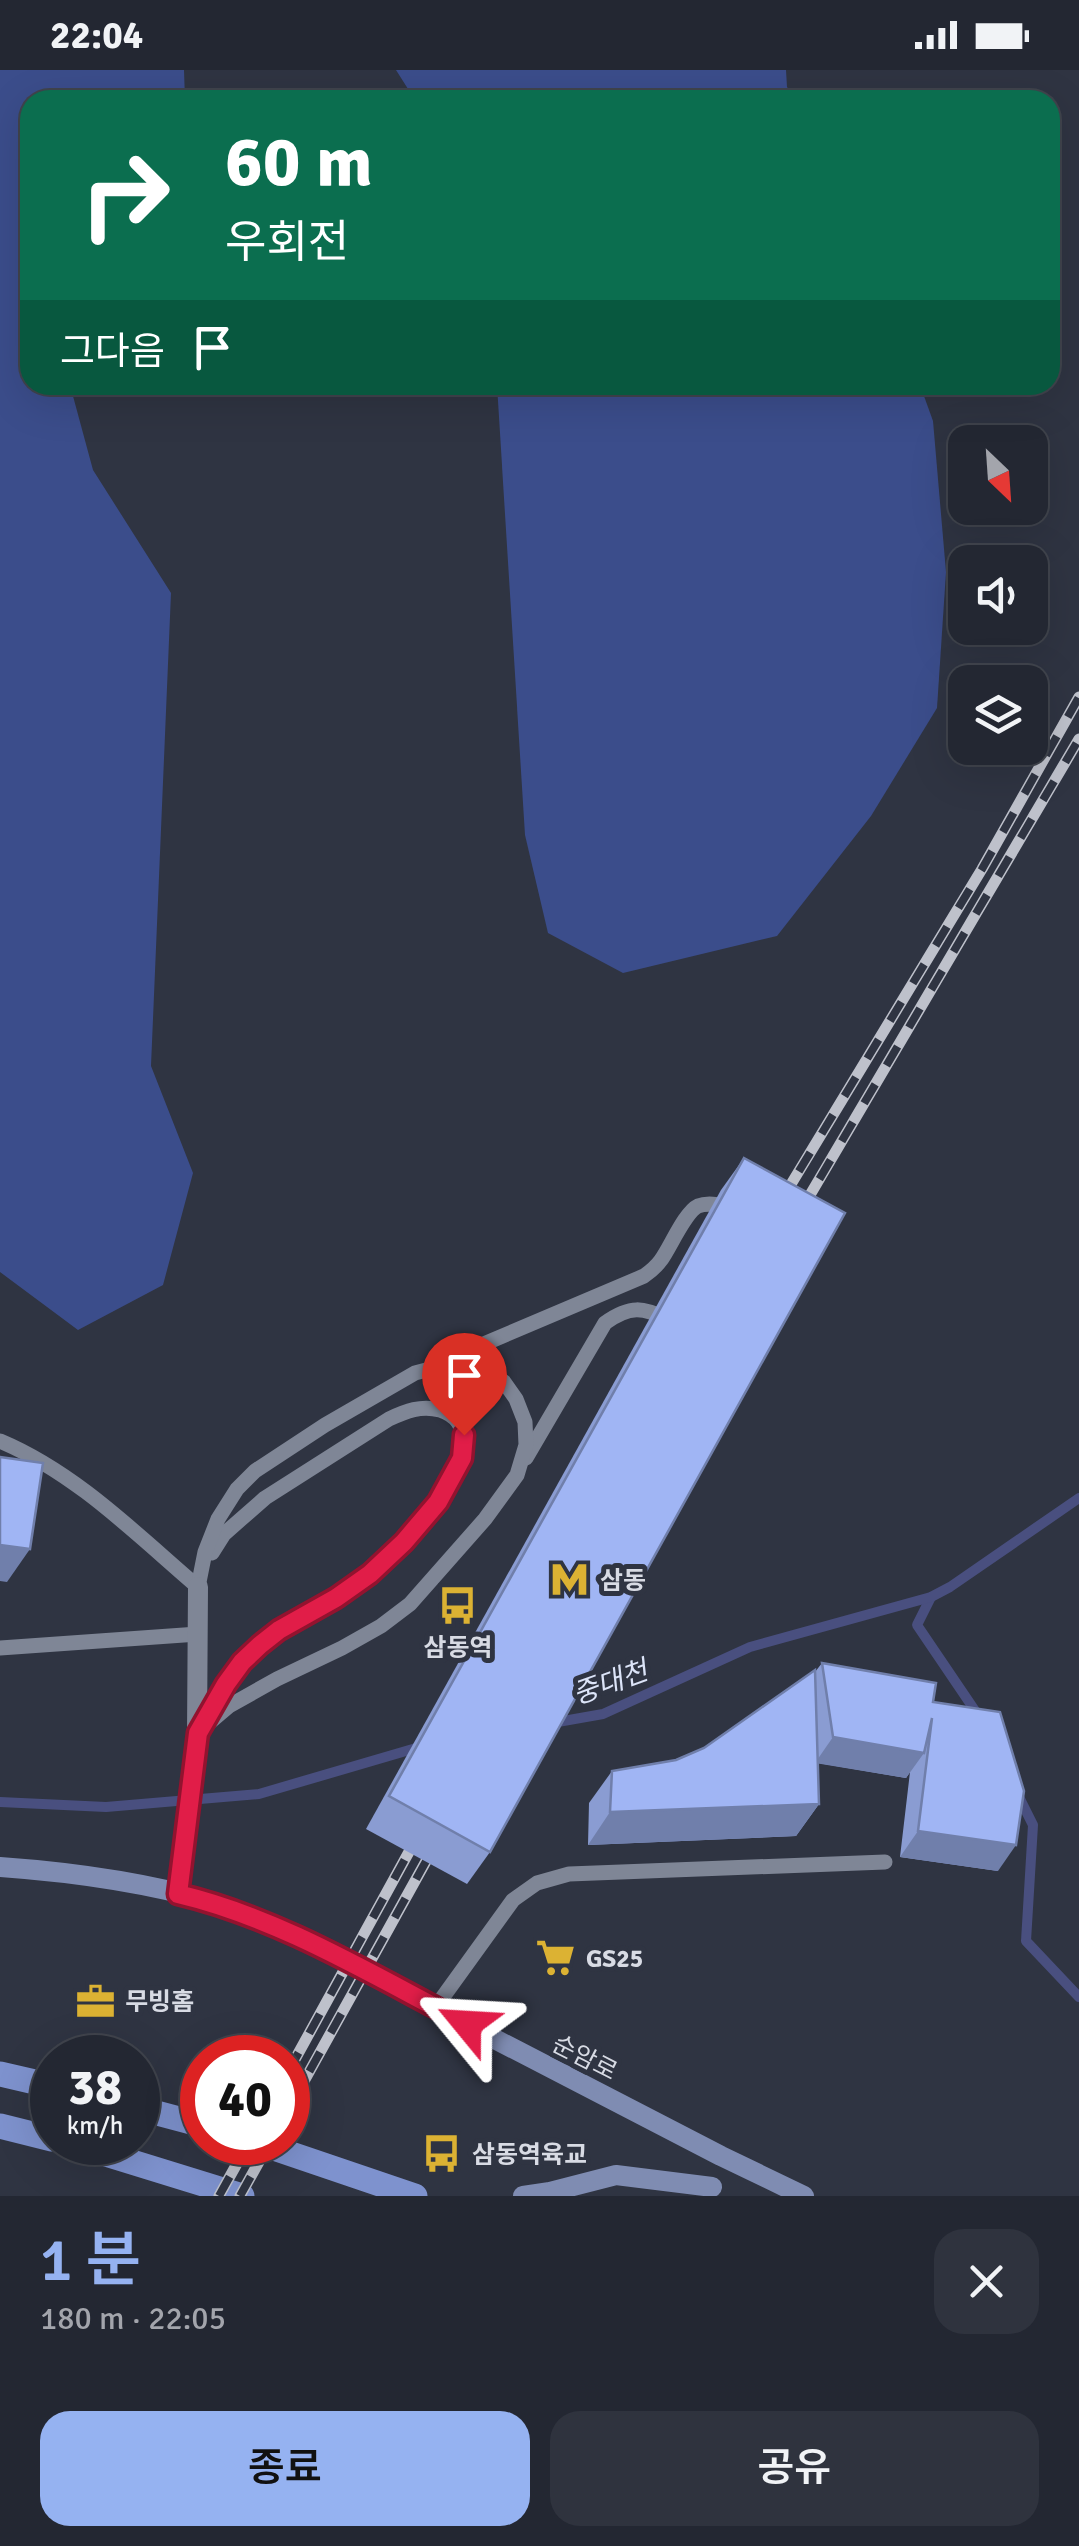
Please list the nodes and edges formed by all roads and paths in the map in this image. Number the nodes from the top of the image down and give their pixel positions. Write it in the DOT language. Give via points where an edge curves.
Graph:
graph roads {
  1 [pos="747,1217"];
  2 [pos="685,1329"];
  3 [pos="415,1373"];
  4 [pos="0,1441"];
  5 [pos="516,1475"];
  6 [pos="198,1587"];
  7 [pos="198,1634"];
  8 [pos="0,1648"];
  9 [pos="198,1733"];
  10 [pos="885,1862"];
  11 [pos="0,1868"];
  12 [pos="178,1894"];
  13 [pos="435,2008"];
  14 [pos="0,2074"];
  15 [pos="30,2081"];
  16 [pos="0,2126"];
  17 [pos="30,2134"];
  18 [pos="721,2156"];
  19 [pos="310,2160"];
  20 [pos="142,2165"];
  21 [pos="710,2192"];
  22 [pos="242,2196"];
  23 [pos="415,2196"];
  24 [pos="523,2196"];
  25 [pos="804,2196"];
  1 -- 3 [label="lane" via="726,1206 698,1206 644,1276"];
  2 -- 5 [label="lane" via="650,1311 620,1312 605,1323"];
  3 -- 5 [label="lane" via="464,1363 504,1382 525,1422"];
  3 -- 6 [label="lane" via="255,1471 218,1519"];
  4 -- 6 [label="lane" via="77,1484"];
  5 -- 9 [label="lane" via="486,1520 410,1604 342,1648 228,1706"];
  6 -- 7 [label="street"];
  6 -- 9 [label="lane" via="224,1534 240,1519 389,1418 429,1408 460,1422 462,1458 438,1502 370,1574 279,1630 242,1662"];
  7 -- 8 [label="lane"];
  7 -- 9 [label="street"];
  9 -- 12 [label="street"];
  10 -- 13 [label="lane" via="569,1874 537,1882 513,1900"];
  11 -- 12 [label="street, 순암로"];
  12 -- 13 [label="street, 순암로" via="282,1929"];
  13 -- 18 [label="street, 순암로"];
  14 -- 15 [label="main road"];
  16 -- 17 [label="main road"];
  18 -- 21 [label="street"];
  18 -- 25 [label="street, 순암로"];
  19 -- 23 [label="main road"];
  20 -- 22 [label="main road"];
  21 -- 24 [label="street" via="616,2175"];
}
